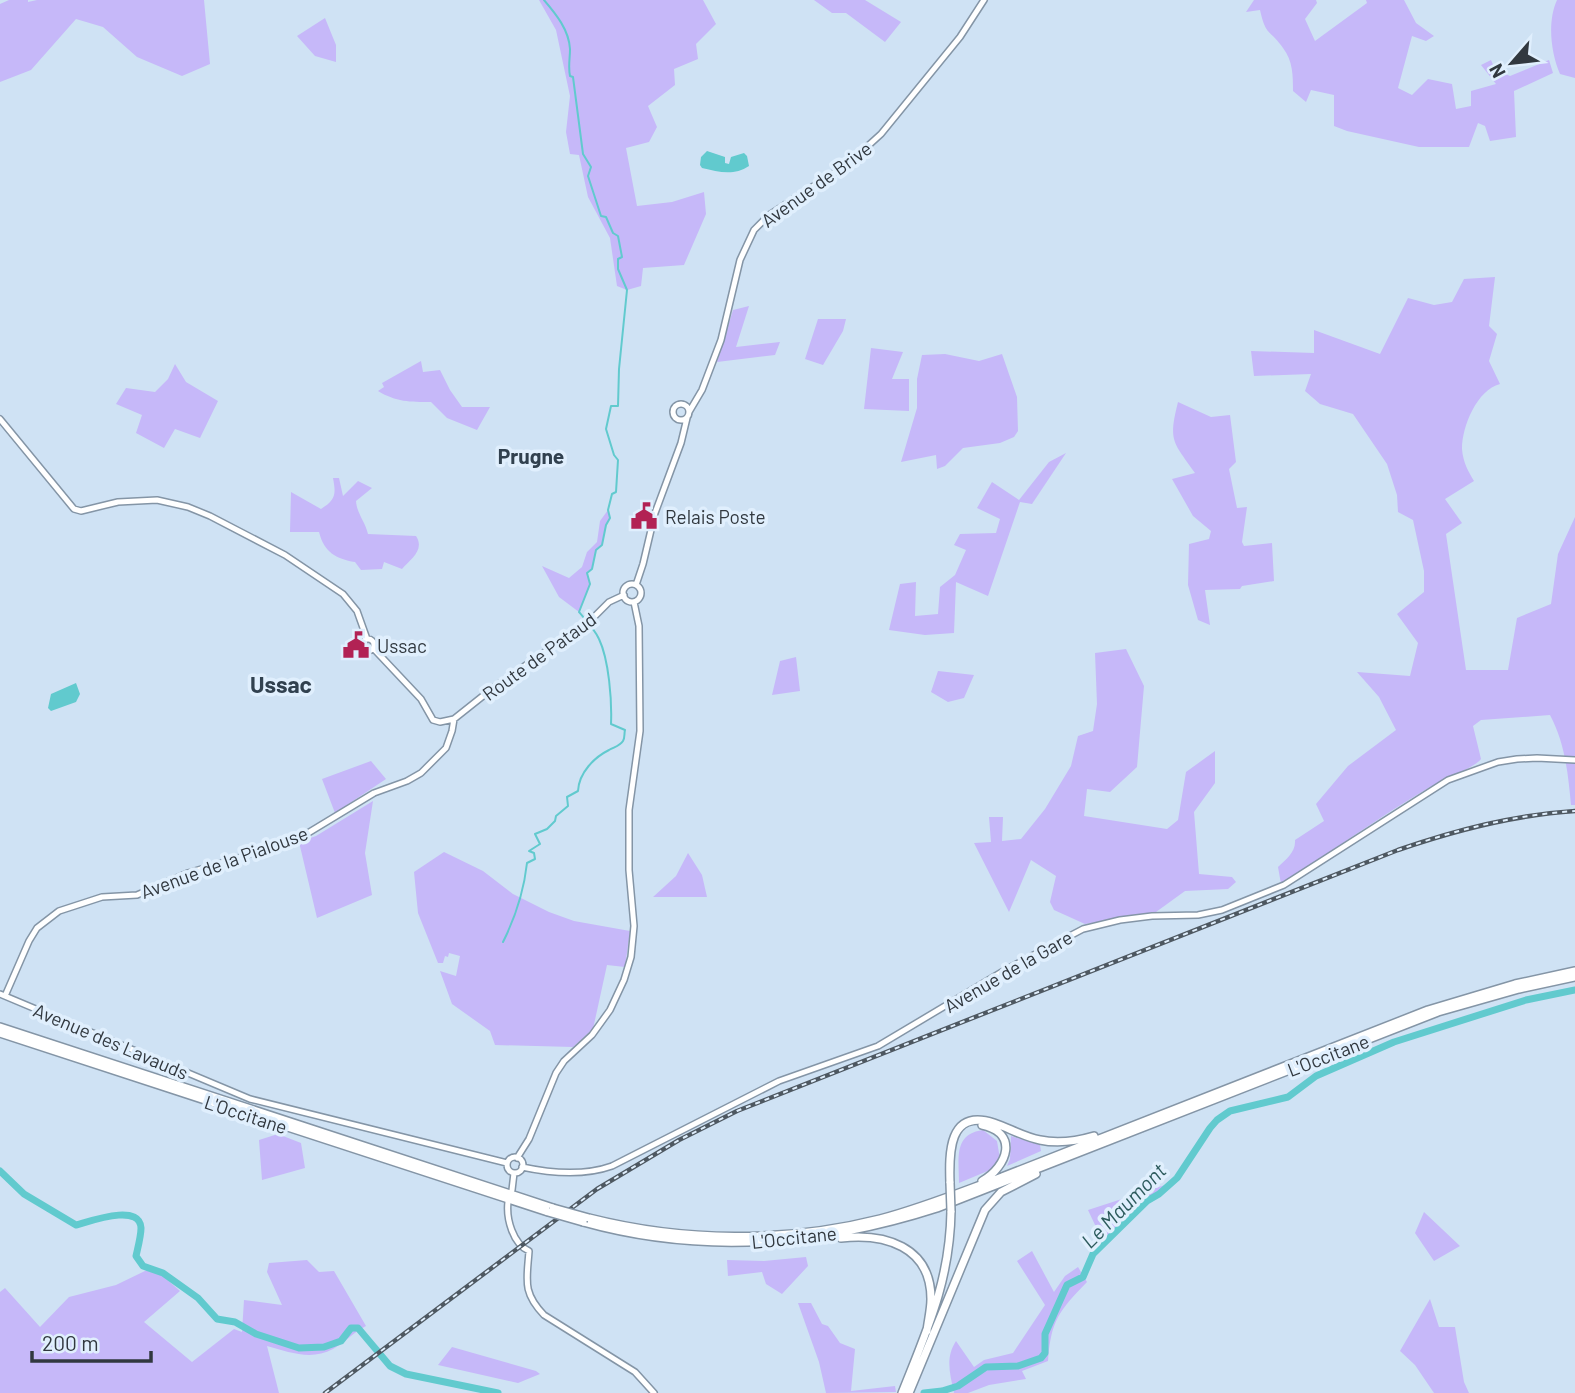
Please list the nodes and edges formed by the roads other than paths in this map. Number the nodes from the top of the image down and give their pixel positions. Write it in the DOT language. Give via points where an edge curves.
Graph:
graph roads {
  1 [pos="984,0"];
  2 [pos="699,394"];
  3 [pos="683,404"];
  4 [pos="688,415"];
  5 [pos="0,419"];
  6 [pos="678,420"];
  7 [pos="683,433"];
  8 [pos="636,585"];
  9 [pos="624,595"];
  10 [pos="634,602"];
  11 [pos="454,719"];
  12 [pos="1575,760"];
  13 [pos="1575,971"];
  14 [pos="1575,977"];
  15 [pos="3,995"];
  16 [pos="0,1027"];
  17 [pos="0,1033"];
  18 [pos="1128,1127"];
  19 [pos="1090,1148"];
  20 [pos="517,1158"];
  21 [pos="507,1163"];
  22 [pos="522,1167"];
  23 [pos="514,1173"];
  24 [pos="953,1183"];
  25 [pos="512,1189"];
  26 [pos="958,1194"];
  27 [pos="508,1202"];
  28 [pos="550,1210"];
  29 [pos="586,1220"];
  30 [pos="809,1238"];
  31 [pos="938,1307"];
  32 [pos="930,1332"];
  33 [pos="654,1393"];
  34 [pos="902,1393"];
  35 [pos="909,1393"];
  1 -- 2 [label="street, Avenue de Brive" via="881,134 849,163 769,215 754,230 740,260 721,340"];
  2 -- 3 [label="street"];
  2 -- 4 [label="street, Avenue de Brive"];
  3 -- 4 [label="street"];
  3 -- 6 [label="street" via="673,411"];
  4 -- 6 [label="street"];
  4 -- 7 [label="street, Avenue de Brive"];
  5 -- 11 [label="street" via="74,509 157,500 211,516 285,555 343,594 357,611 368,639 362,643 363,649 373,648 421,699 433,720"];
  6 -- 7 [label="street"];
  7 -- 8 [label="street, Avenue de Brive"];
  8 -- 9 [label="street" via="626,587"];
  8 -- 10 [label="street" via="641,594"];
  9 -- 10 [label="street"];
  9 -- 11 [label="street, Route de Pataud"];
  10 -- 20 [label="street" via="639,626 640,731 629,810 631,957 610,1010 556,1073"];
  11 -- 15 [label="street, Avenue de la Pialouse" via="450,740 415,778 374,793 319,828 137,895 102,897 58,911 37,928"];
  12 -- 22 [label="street, Avenue de la Gare" via="1517,759 1458,776 1284,885 1222,910 1120,920 1083,929 878,1046 779,1080 612,1166 562,1172"];
  13 -- 18 [label="highway, L'Occitane" via="1428,1010"];
  14 -- 19 [label="highway, L'Occitane" via="1438,1012"];
  15 -- 21 [label="street, Avenue des Lavauds" via="250,1099"];
  16 -- 28 [label="highway, L'Occitane"];
  17 -- 28 [label="highway, L'Occitane"];
  18 -- 24 [label="highway" via="1054,1142 987,1121 968,1123 956,1132 951,1145"];
  18 -- 26 [label="highway, L'Occitane"];
  19 -- 30 [label="highway, L'Occitane" via="937,1209"];
  19 -- 31 [label="highway" via="991,1201"];
  20 -- 21 [label="street"];
  20 -- 22 [label="street"];
  21 -- 23 [label="street"];
  22 -- 23 [label="street"];
  23 -- 25 [label="street"];
  24 -- 26 [label="highway" via="954,1154 962,1133 976,1125 999,1133 1006,1147 1003,1164"];
  24 -- 31 [label="highway, bridge" via="953,1251"];
  26 -- 29 [label="highway, L'Occitane" via="858,1224 766,1236 670,1233"];
  27 -- 33 [label="street" via="510,1226 529,1251 526,1285 536,1307 635,1372"];
  28 -- 29 [label="highway, L'Occitane, bridge"];
  29 -- 30 [label="highway, L'Occitane" via="619,1231 684,1241"];
  30 -- 31 [label="highway" via="875,1236 899,1245 914,1256"];
  31 -- 32 [label="highway"];
  31 -- 32 [label="highway"];
  32 -- 34 [label="highway"];
  32 -- 35 [label="highway"];
}
